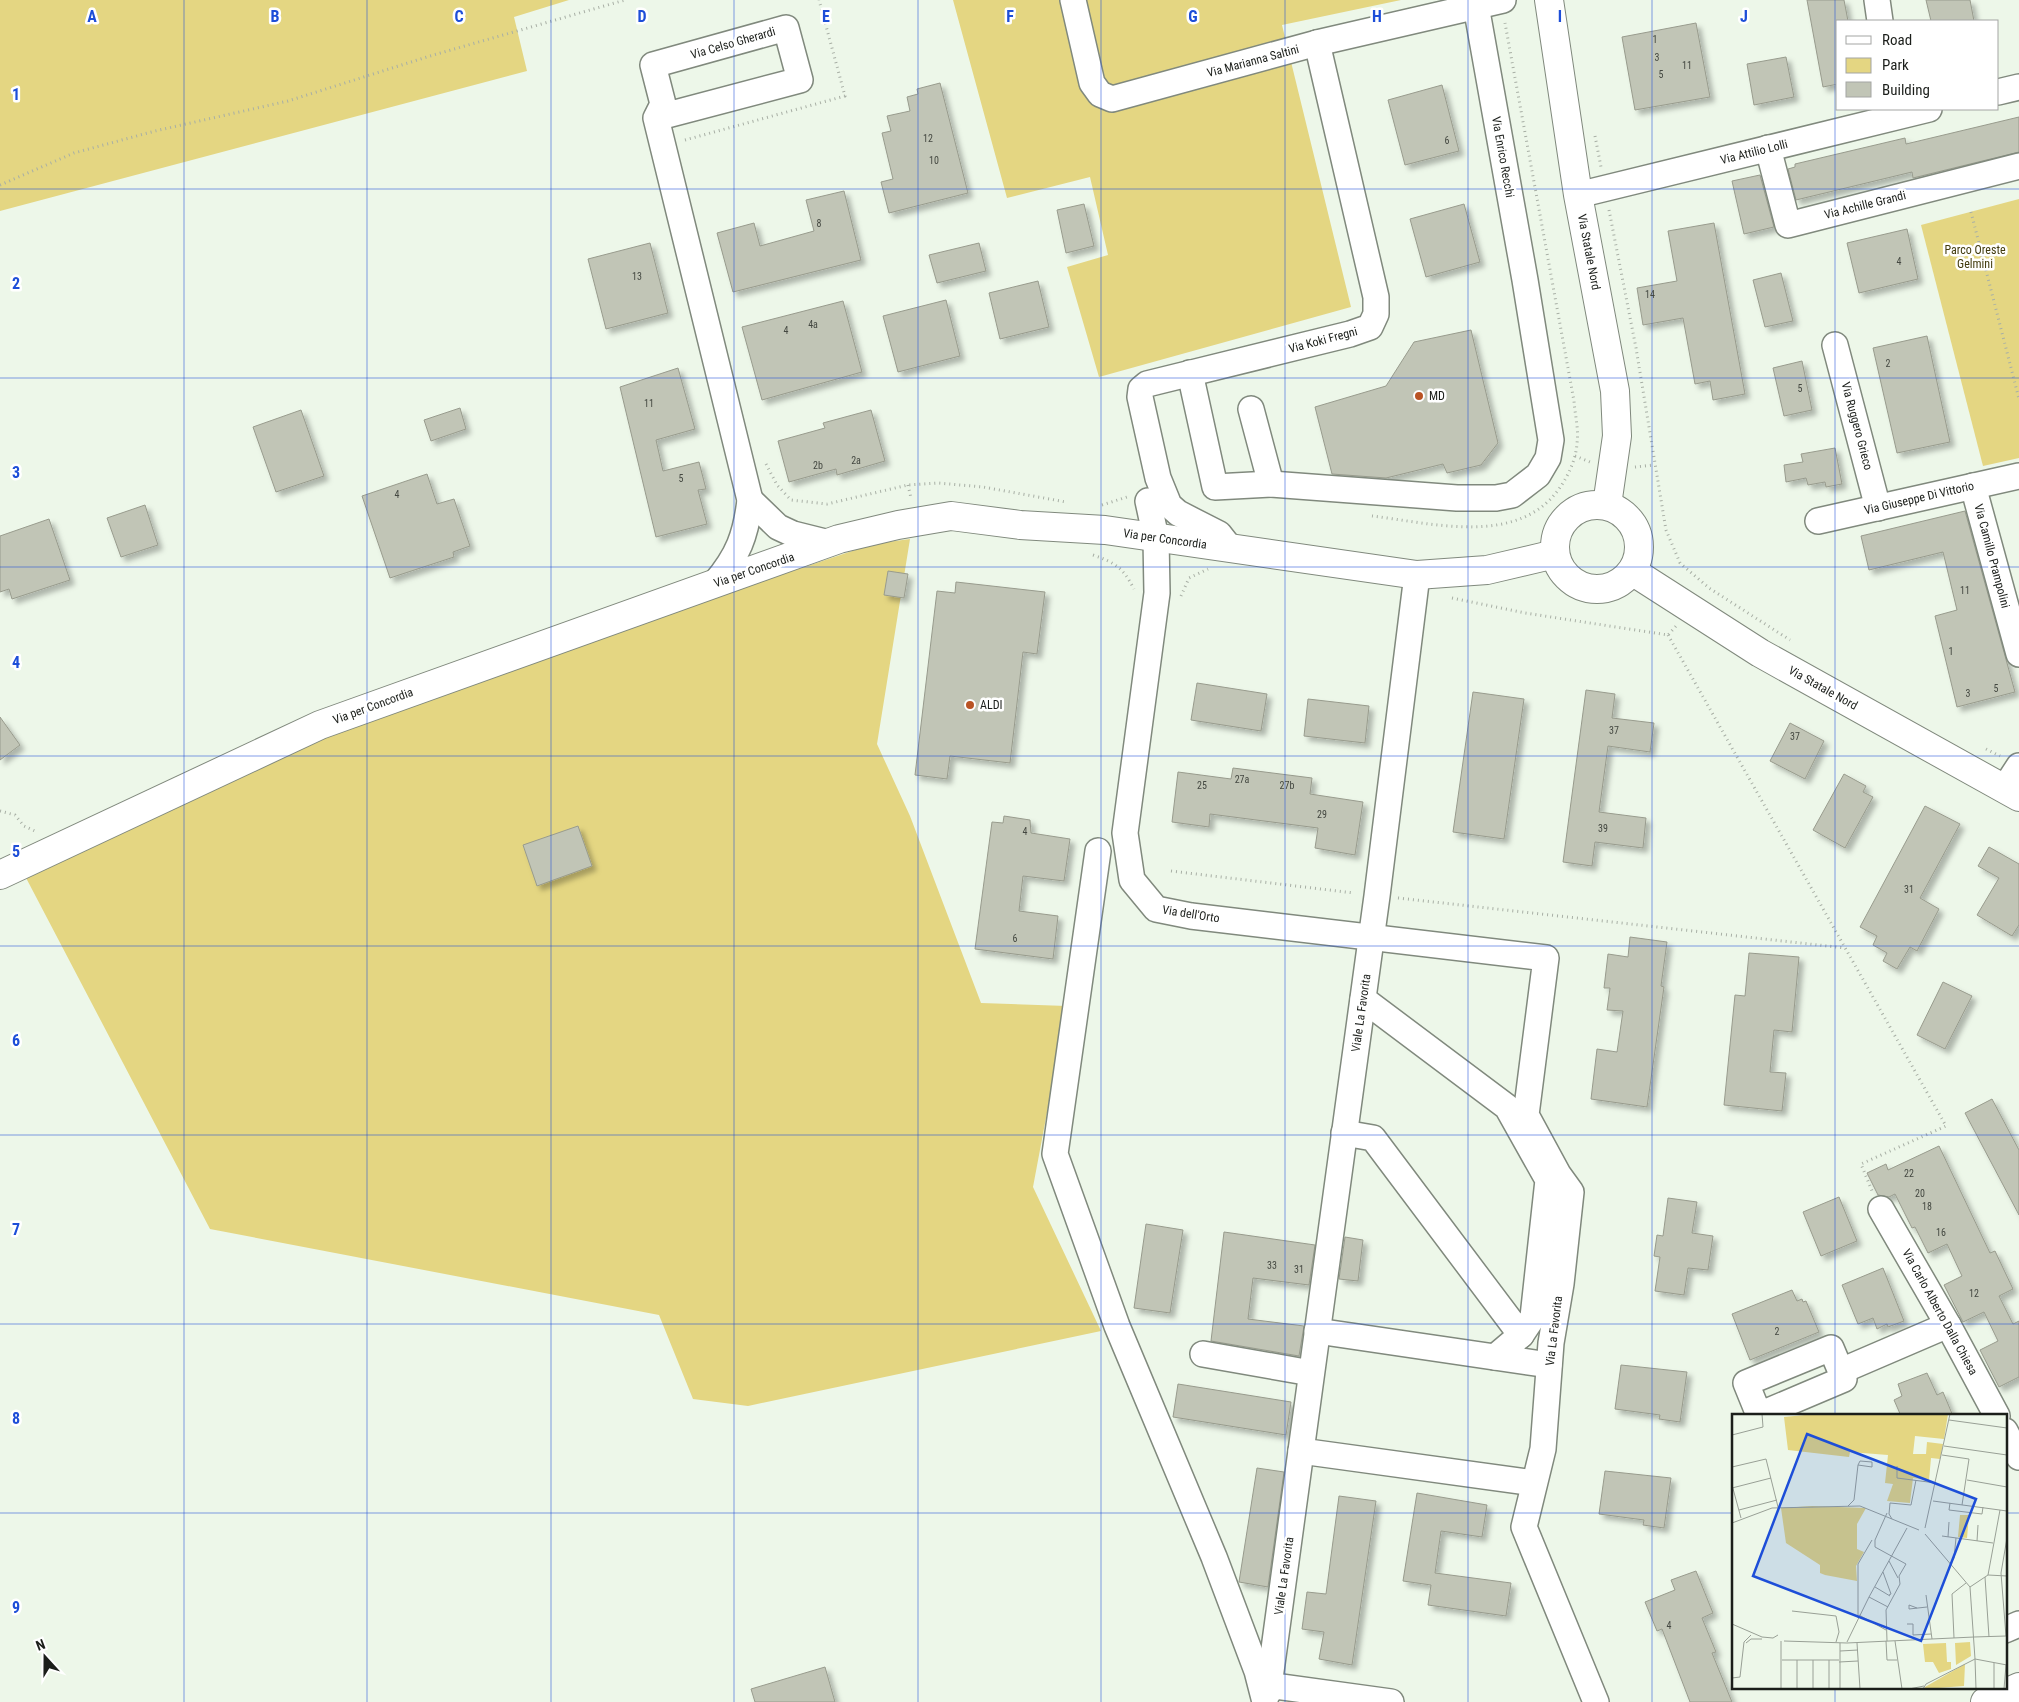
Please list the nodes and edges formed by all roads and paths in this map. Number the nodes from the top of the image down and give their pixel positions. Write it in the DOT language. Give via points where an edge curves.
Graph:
graph roads {
  1 [pos="625,0"];
  2 [pos="819,0"];
  3 [pos="1073,0"];
  4 [pos="1502,0"];
  5 [pos="1549,0"];
  6 [pos="1876,0"];
  7 [pos="1476,3"];
  8 [pos="1880,20"];
  9 [pos="1317,43"];
  10 [pos="2019,87"];
  11 [pos="1999,92"];
  12 [pos="1921,110"];
  13 [pos="1897,113"];
  14 [pos="656,118"];
  15 [pos="1595,131"];
  16 [pos="680,141"];
  17 [pos="1768,148"];
  18 [pos="2019,166"];
  19 [pos="0,185"];
  20 [pos="1605,188"];
  21 [pos="1578,195"];
  22 [pos="1971,212"];
  23 [pos="1835,345"];
  24 [pos="1190,373"];
  25 [pos="2019,399"];
  26 [pos="1251,409"];
  27 [pos="764,455"];
  28 [pos="2019,476"];
  29 [pos="1271,484"];
  30 [pos="908,486"];
  31 [pos="1973,486"];
  32 [pos="1157,493"];
  33 [pos="750,500"];
  34 [pos="1072,503"];
  35 [pos="1606,505"];
  36 [pos="1878,508"];
  37 [pos="1368,516"];
  38 [pos="1101,518"];
  39 [pos="1818,521"];
  40 [pos="918,522"];
  41 [pos="778,528"];
  42 [pos="742,538"];
  43 [pos="1156,538"];
  44 [pos="829,543"];
  45 [pos="1091,554"];
  46 [pos="1555,554"];
  47 [pos="1222,557"];
  48 [pos="772,563"];
  49 [pos="1632,571"];
  50 [pos="716,583"];
  51 [pos="1416,583"];
  52 [pos="1136,597"];
  53 [pos="1179,601"];
  54 [pos="1692,608"];
  55 [pos="1668,635"];
  56 [pos="1794,642"];
  57 [pos="2019,654"];
  58 [pos="1984,748"];
  59 [pos="2010,761"];
  60 [pos="2012,793"];
  61 [pos="1098,851"];
  62 [pos="1171,871"];
  63 [pos="0,875"];
  64 [pos="1377,896"];
  65 [pos="1370,938"];
  66 [pos="1845,948"];
  67 [pos="1546,958"];
  68 [pos="1363,999"];
  69 [pos="1344,1133"];
  70 [pos="1881,1209"];
  71 [pos="1948,1325"];
  72 [pos="1317,1331"];
  73 [pos="1521,1336"];
  74 [pos="1203,1354"];
  75 [pos="1495,1356"];
  76 [pos="1550,1365"];
  77 [pos="1841,1371"];
  78 [pos="1311,1373"];
  79 [pos="1996,1414"];
  80 [pos="2006,1433"];
  81 [pos="1301,1451"];
  82 [pos="2019,1457"];
  83 [pos="1534,1483"];
  84 [pos="2019,1624"];
  85 [pos="2006,1630"];
  86 [pos="2019,1687"];
  87 [pos="1267,1696"];
  88 [pos="1391,1702"];
  89 [pos="1596,1702"];
  90 [pos="1985,1702"];
  1 -- 19 [label="path" via="288,101 74,153"];
  2 -- 16 [label="path" via="845,96"];
  3 -- 9 [label="street, Via Marianna Saltini" via="1092,83 1100,94 1112,99"];
  4 -- 7 [label="street, Via Marianna Saltini"];
  4 -- 37 [label="path" via="1574,401 1578,443 1575,456 1568,476 1553,497 1534,512 1510,523 1483,527"];
  5 -- 21 [label="main road, Via Statale Nord"];
  6 -- 8 [label="street"];
  7 -- 9 [label="street, Via Marianna Saltini"];
  7 -- 29 [label="street, Via Enrico Recchi" via="1543,384 1551,440 1548,458 1538,475 1512,495 1496,498"];
  9 -- 24 [label="street, Via Koki Fregni" via="1376,297 1376,314 1370,327 1350,334"];
  10 -- 11 [label="street"];
  12 -- 13 [label="street, Via Attilio Lolli"];
  13 -- 17 [label="street, Via Attilio Lolli"];
  14 -- 14 [label="street, Via Celso Gherardi" via="800,80 786,28 654,65 663,104"];
  14 -- 33 [label="street, Via Celso Gherardi"];
  15 -- 20 [label="path"];
  17 -- 18 [label="street, Via Achille Grandi" via="1788,225"];
  17 -- 20 [label="street, Via Attilio Lolli"];
  20 -- 21 [label="street, Via Attilio Lolli"];
  20 -- 56 [label="path" via="1666,530 1680,563 1709,588"];
  21 -- 35 [label="main road, Via Statale Nord" via="1615,391 1617,436"];
  22 -- 25 [label="path"];
  23 -- 36 [label="street, Via Ruggero Grieco"];
  24 -- 29 [label="street, Via Enrico Recchi" via="1215,487"];
  24 -- 32 [label="street, Via Koki Fregni" via="1147,384 1140,389"];
  26 -- 29 [label="street"];
  27 -- 30 [label="path" via="777,485 791,500 827,504"];
  28 -- 31 [label="street, Via Giuseppe Di Vittorio"];
  30 -- 34 [label="path" via="938,483 983,487"];
  30 -- 40 [label="path"];
  31 -- 36 [label="street, Via Giuseppe Di Vittorio"];
  31 -- 57 [label="street, Via Camillo Prampolini"];
  32 -- 38 [label="path"];
  32 -- 38 [label="street" via="1132,518"];
  32 -- 43 [label="street, Via dell'Orto"];
  32 -- 47 [label="street" via="1178,514 1219,534"];
  33 -- 41 [label="street"];
  33 -- 42 [label="street, Via Celso Gherardi"];
  35 -- 46 [label="main road" via="1592,504 1568,516 1559,527"];
  35 -- 49 [label="main road" via="1627,516 1637,532 1640,549"];
  36 -- 39 [label="street, Via Giuseppe Di Vittorio"];
  38 -- 40 [label="main road, Via per Concordia" via="1020,525 951,516"];
  38 -- 43 [label="main road, Via per Concordia"];
  40 -- 44 [label="main road, Via per Concordia"];
  41 -- 44 [label="street"];
  41 -- 48 [label="street" via="778,547"];
  42 -- 48 [label="street"];
  42 -- 50 [label="street, Via Celso Gherardi" via="733,562"];
  43 -- 47 [label="main road, Via per Concordia"];
  43 -- 65 [label="street, Via dell'Orto" via="1157,593 1125,833 1132,880 1156,908 1191,916"];
  44 -- 48 [label="main road, Via per Concordia"];
  45 -- 52 [label="path" via="1112,562 1125,572"];
  46 -- 49 [label="main road" via="1568,579 1595,590 1622,582"];
  46 -- 51 [label="main road, Via per Concordia"];
  47 -- 51 [label="main road, Via per Concordia"];
  47 -- 53 [label="path" via="1189,578"];
  48 -- 50 [label="main road, Via per Concordia"];
  49 -- 54 [label="main road, Via Statale Nord"];
  50 -- 63 [label="main road, Via per Concordia" via="320,725"];
  51 -- 55 [label="path" via="1525,613"];
  51 -- 64 [label="street, Viale La Favorita"];
  54 -- 55 [label="path"];
  54 -- 60 [label="main road, Via Statale Nord" via="1760,653"];
  55 -- 66 [label="path"];
  58 -- 59 [label="path"];
  59 -- 60 [label="street"];
  61 -- 87 [label="street" via="1055,1154 1117,1326 1214,1557"];
  62 -- 64 [label="path"];
  64 -- 65 [label="street, Viale La Favorita"];
  64 -- 66 [label="path"];
  65 -- 67 [label="street, Via dell'Orto"];
  65 -- 68 [label="street, Viale La Favorita"];
  66 -- 70 [label="path" via="1946,1126 1860,1164"];
  67 -- 76 [label="street, Via La Favorita" via="1526,1115 1571,1192 1561,1284 1550,1343"];
  68 -- 69 [label="street, Viale La Favorita"];
  68 -- 73 [label="street" via="1508,1107 1548,1180 1533,1317"];
  69 -- 72 [label="street, Viale La Favorita"];
  69 -- 73 [label="street" via="1374,1138"];
  70 -- 71 [label="street, Via Carlo Alberto Dalla Chiesa"];
  71 -- 77 [label="street"];
  71 -- 79 [label="street, Via Carlo Alberto Dalla Chiesa"];
  72 -- 75 [label="street"];
  72 -- 78 [label="street, Viale La Favorita"];
  73 -- 75 [label="street"];
  74 -- 78 [label="street"];
  75 -- 76 [label="street"];
  76 -- 83 [label="street, Via La Favorita" via="1542,1449"];
  78 -- 81 [label="street, Viale La Favorita"];
  80 -- 82 [label="street"];
  81 -- 83 [label="street"];
  81 -- 87 [label="street, Viale La Favorita"];
  83 -- 89 [label="street, Via La Favorita" via="1524,1527"];
  84 -- 85 [label="street"];
  86 -- 90 [label="main road"];
  87 -- 88 [label="street"];
}
